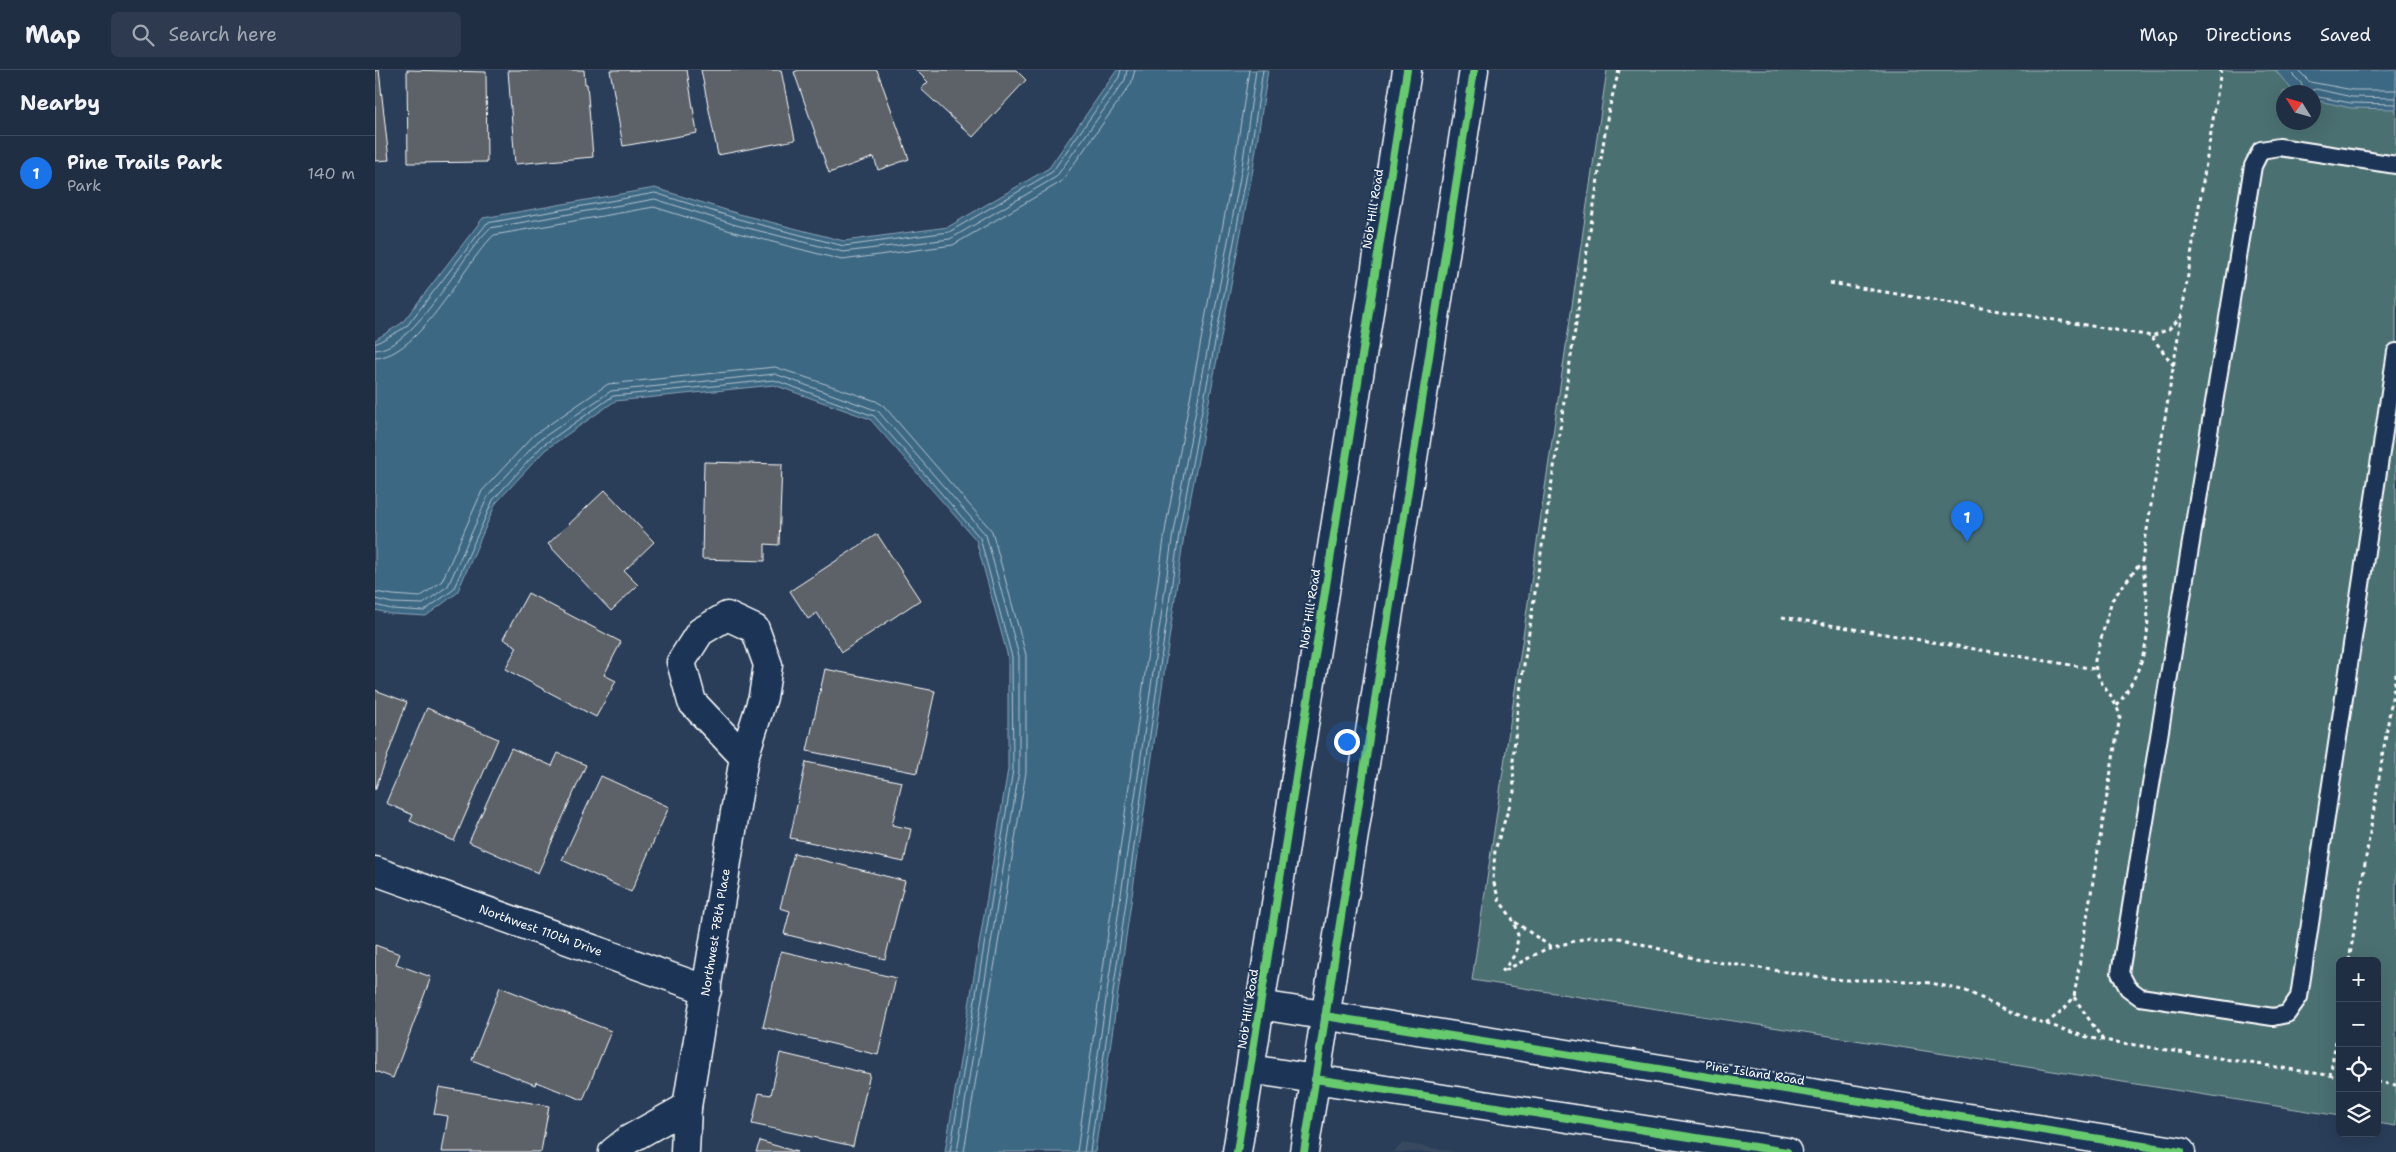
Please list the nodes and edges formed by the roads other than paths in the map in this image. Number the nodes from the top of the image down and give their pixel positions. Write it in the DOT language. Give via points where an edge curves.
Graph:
graph roads {
  1 [pos="1407,70"];
  2 [pos="1474,70"];
  3 [pos="2396,165"];
  4 [pos="2396,352"];
  5 [pos="744,758"];
  6 [pos="375,871"];
  7 [pos="707,990"];
  8 [pos="1260,1005"];
  9 [pos="1325,1016"];
  10 [pos="1250,1069"];
  11 [pos="1315,1079"];
  12 [pos="687,1107"];
  13 [pos="613,1152"];
  14 [pos="685,1152"];
  15 [pos="1237,1152"];
  16 [pos="1304,1152"];
  17 [pos="1787,1152"];
  18 [pos="2181,1152"];
  1 -- 8 [label="main road, Nob Hill Road"];
  2 -- 9 [label="main road"];
  3 -- 4 [label="lane" via="2279,147 2261,150 2253,166 2120,973 2128,988 2140,997 2273,1017 2287,1014 2299,997"];
  5 -- 5 [label="main road, Northwest 78th Place" via="692,702 681,662 700,632 727,616 755,629 768,665 763,697"];
  5 -- 7 [label="main road, Northwest 78th Place"];
  6 -- 7 [label="main road, Northwest 110th Drive"];
  7 -- 12 [label="main road, Northwest 78th Place"];
  8 -- 9 [label="main road, Pine Island Road"];
  8 -- 10 [label="main road, Nob Hill Road"];
  9 -- 11 [label="main road"];
  9 -- 18 [label="main road, Pine Island Road"];
  10 -- 11 [label="main road"];
  10 -- 15 [label="main road, Nob Hill Road"];
  11 -- 16 [label="main road"];
  11 -- 17 [label="main road"];
  12 -- 13 [label="main road"];
  12 -- 14 [label="main road, Northwest 78th Place"];
}
